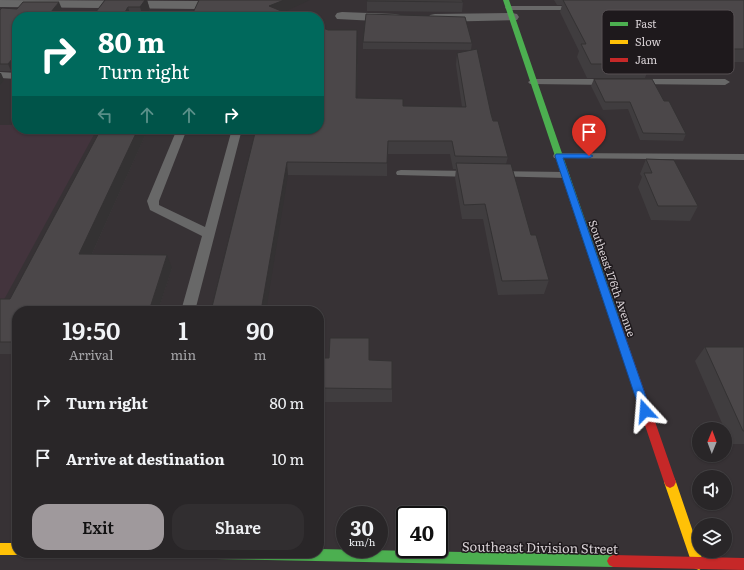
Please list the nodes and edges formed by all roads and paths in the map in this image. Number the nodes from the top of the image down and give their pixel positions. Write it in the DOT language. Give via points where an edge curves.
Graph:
graph roads {
  1 [pos="0,3"];
  2 [pos="198,6"];
  3 [pos="509,8"];
  4 [pos="589,8"];
  5 [pos="342,16"];
  6 [pos="409,18"];
  7 [pos="424,18"];
  8 [pos="0,76"];
  9 [pos="12,76"];
  10 [pos="534,82"];
  11 [pos="725,82"];
  12 [pos="180,134"];
  13 [pos="236,134"];
  14 [pos="558,156"];
  15 [pos="744,157"];
  16 [pos="401,173"];
  17 [pos="565,175"];
  18 [pos="209,234"];
  19 [pos="189,306"];
  20 [pos="0,549"];
  21 [pos="12,549"];
  22 [pos="288,558"];
  23 [pos="360,563"];
  24 [pos="698,564"];
  25 [pos="744,564"];
  1 -- 2 [label="street"];
  3 -- 4 [label="lane"];
  3 -- 7 [label="street" via="485,19"];
  3 -- 10 [label="street, Southeast 176th Avenue"];
  5 -- 6 [label="street"];
  8 -- 9 [label="lane"];
  10 -- 11 [label="lane"];
  10 -- 14 [label="street, Southeast 176th Avenue"];
  12 -- 18 [label="lane" via="152,201 154,207"];
  13 -- 18 [label="lane"];
  14 -- 15 [label="lane"];
  14 -- 17 [label="street, Southeast 176th Avenue"];
  16 -- 17 [label="lane"];
  17 -- 24 [label="street, Southeast 176th Avenue"];
  18 -- 19 [label="lane"];
  20 -- 21 [label="street"];
  22 -- 23 [label="street, Southeast Division Street"];
  23 -- 24 [label="street, Southeast Division Street"];
  24 -- 25 [label="street, Southeast Division Street"];
}
